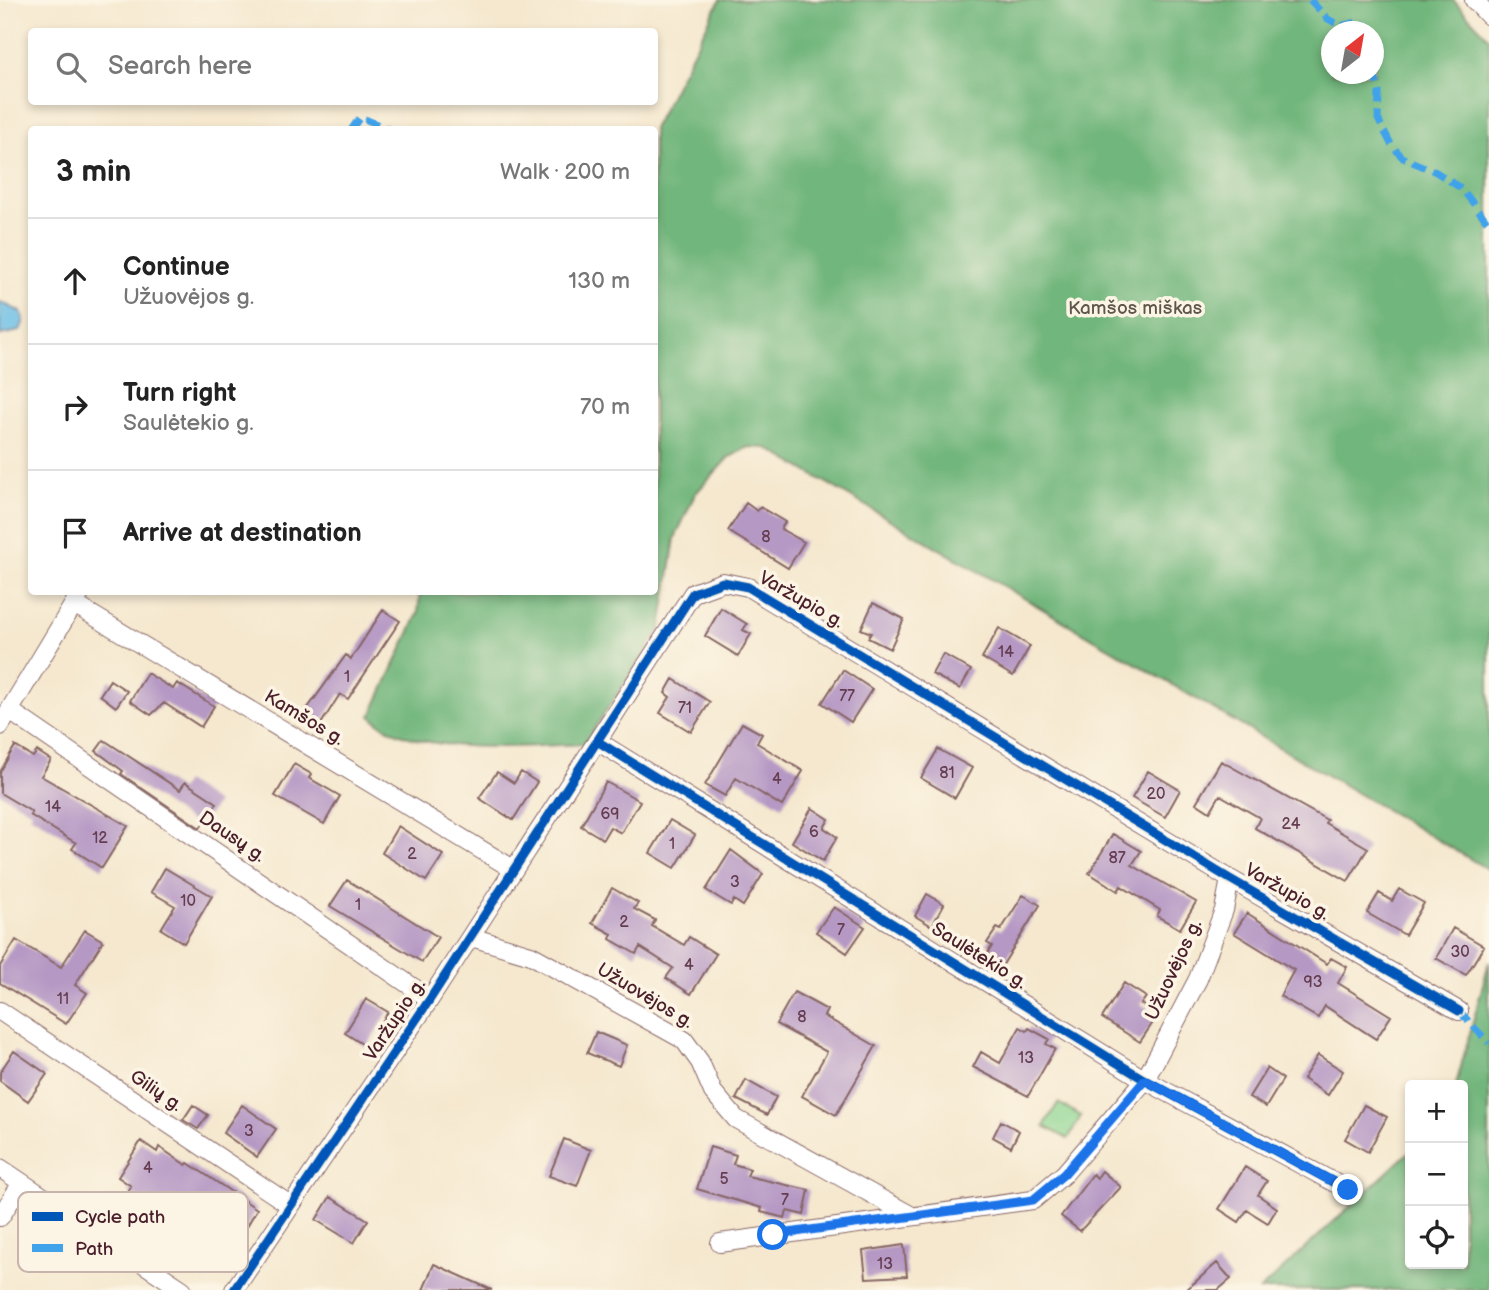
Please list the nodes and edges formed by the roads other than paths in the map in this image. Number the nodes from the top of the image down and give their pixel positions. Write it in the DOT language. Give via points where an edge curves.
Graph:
graph roads {
  1 [pos="1474,0"];
  2 [pos="1489,16"];
  3 [pos="78,598"];
  4 [pos="5,718"];
  5 [pos="597,741"];
  6 [pos="513,869"];
  7 [pos="1230,879"];
  8 [pos="471,937"];
  9 [pos="430,999"];
  10 [pos="0,1011"];
  11 [pos="1459,1011"];
  12 [pos="1145,1080"];
  13 [pos="0,1168"];
  14 [pos="23,1183"];
  15 [pos="1348,1190"];
  16 [pos="36,1192"];
  17 [pos="290,1205"];
  18 [pos="910,1215"];
  19 [pos="0,1217"];
  20 [pos="720,1243"];
  21 [pos="248,1269"];
  22 [pos="156,1272"];
  23 [pos="246,1272"];
  24 [pos="183,1290"];
  25 [pos="234,1290"];
  1 -- 2 [label="street"];
  3 -- 4 [label="street"];
  3 -- 6 [label="street, Kamšos g."];
  4 -- 9 [label="street, Dausų g."];
  5 -- 6 [label="street, Varžupio g."];
  5 -- 7 [label="street, Varžupio g." via="693,593 723,582 748,587"];
  5 -- 12 [label="street, Saulėtekio g."];
  6 -- 8 [label="street, Varžupio g."];
  7 -- 11 [label="street, Varžupio g."];
  7 -- 12 [label="street, Užuovėjos g." via="1224,910 1198,979"];
  8 -- 9 [label="street, Varžupio g."];
  8 -- 18 [label="street, Užuovėjos g." via="531,955 684,1040 713,1092 736,1119"];
  9 -- 17 [label="street, Varžupio g."];
  10 -- 17 [label="street, Gilių g."];
  12 -- 15 [label="street, Saulėtekio g."];
  12 -- 18 [label="street, Užuovėjos g." via="1064,1174 1033,1200"];
  13 -- 14 [label="street"];
  14 -- 16 [label="street"];
  14 -- 19 [label="street"];
  17 -- 21 [label="street, Varžupio g."];
  18 -- 20 [label="street, Užuovėjos g."];
  22 -- 24 [label="street"];
  23 -- 25 [label="street, Varžupio g."];
}
